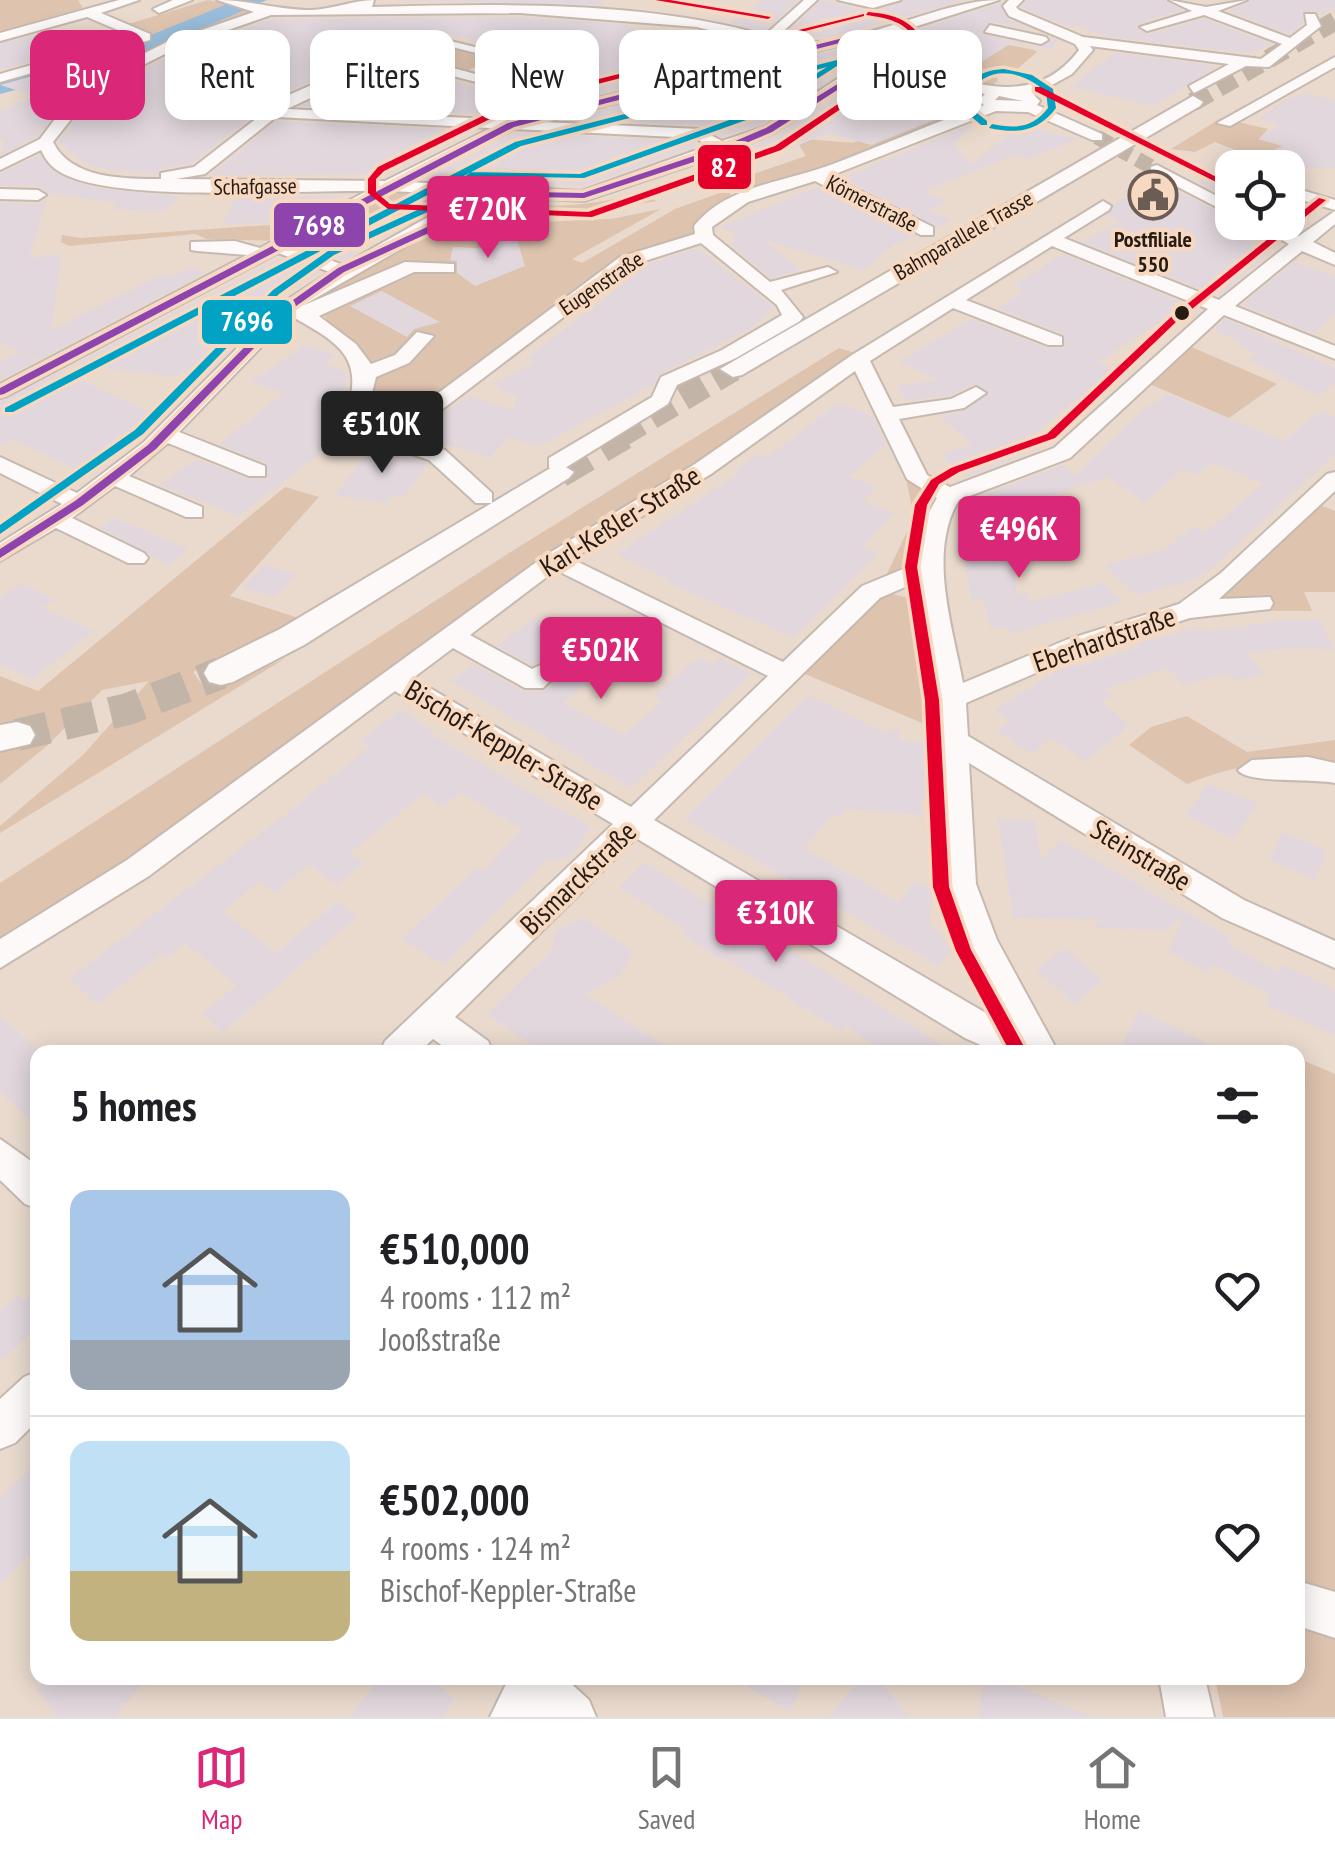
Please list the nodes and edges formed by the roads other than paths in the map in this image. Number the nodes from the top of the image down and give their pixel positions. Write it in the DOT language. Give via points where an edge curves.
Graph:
graph roads {
  1 [pos="133,0"];
  2 [pos="186,0"];
  3 [pos="377,0"];
  4 [pos="811,0"];
  5 [pos="844,0"];
  6 [pos="895,0"];
  7 [pos="944,0"];
  8 [pos="1017,0"];
  9 [pos="1175,0"];
  10 [pos="620,1"];
  11 [pos="1241,1"];
  12 [pos="230,2"];
  13 [pos="989,4"];
  14 [pos="159,9"];
  15 [pos="261,11"];
  16 [pos="350,11"];
  17 [pos="706,11"];
  18 [pos="299,12"];
  19 [pos="606,12"];
  20 [pos="1206,12"];
  21 [pos="92,14"];
  22 [pos="1310,17"];
  23 [pos="36,19"];
  24 [pos="914,26"];
  25 [pos="710,28"];
  26 [pos="990,28"];
  27 [pos="1147,28"];
  28 [pos="722,30"];
  29 [pos="778,30"];
  30 [pos="896,30"];
  31 [pos="914,30"];
  32 [pos="306,31"];
  33 [pos="0,38"];
  34 [pos="1076,39"];
  35 [pos="1290,42"];
  36 [pos="1335,61"];
  37 [pos="1241,62"];
  38 [pos="1312,75"];
  39 [pos="0,78"];
  40 [pos="1335,78"];
  41 [pos="837,91"];
  42 [pos="982,94"];
  43 [pos="1194,95"];
  44 [pos="995,99"];
  45 [pos="1027,100"];
  46 [pos="310,119"];
  47 [pos="267,120"];
  48 [pos="413,120"];
  49 [pos="529,120"];
  50 [pos="1224,124"];
  51 [pos="511,125"];
  52 [pos="292,132"];
  53 [pos="1096,137"];
  54 [pos="46,142"];
  55 [pos="716,152"];
  56 [pos="0,165"];
  57 [pos="1157,170"];
  58 [pos="817,176"];
  59 [pos="99,179"];
  60 [pos="391,186"];
  61 [pos="481,193"];
  62 [pos="0,194"];
  63 [pos="38,195"];
  64 [pos="1305,195"];
  65 [pos="739,200"];
  66 [pos="1215,200"];
  67 [pos="1335,205"];
  68 [pos="1103,206"];
  69 [pos="1335,215"];
  70 [pos="1305,218"];
  71 [pos="426,231"];
  72 [pos="926,231"];
  73 [pos="704,237"];
  74 [pos="1050,239"];
  75 [pos="1292,240"];
  76 [pos="486,241"];
  77 [pos="197,246"];
  78 [pos="1303,246"];
  79 [pos="269,250"];
  80 [pos="1335,260"];
  81 [pos="448,268"];
  82 [pos="341,270"];
  83 [pos="828,272"];
  84 [pos="767,288"];
  85 [pos="952,301"];
  86 [pos="1224,306"];
  87 [pos="297,311"];
  88 [pos="424,336"];
  89 [pos="1054,341"];
  90 [pos="1335,353"];
  91 [pos="859,358"];
  92 [pos="733,369"];
  93 [pos="366,374"];
  94 [pos="0,392"];
  95 [pos="976,392"];
  96 [pos="889,414"];
  97 [pos="166,434"];
  98 [pos="390,439"];
  99 [pos="0,464"];
  100 [pos="558,467"];
  101 [pos="258,471"];
  102 [pos="113,477"];
  103 [pos="1335,478"];
  104 [pos="950,496"];
  105 [pos="484,498"];
  106 [pos="79,503"];
  107 [pos="194,512"];
  108 [pos="55,520"];
  109 [pos="0,554"];
  110 [pos="136,558"];
  111 [pos="554,560"];
  112 [pos="932,566"];
  113 [pos="1261,602"];
  114 [pos="1188,610"];
  115 [pos="450,636"];
  116 [pos="547,671"];
  117 [pos="222,673"];
  118 [pos="787,675"];
  119 [pos="393,678"];
  120 [pos="952,698"];
  121 [pos="955,741"];
  122 [pos="1252,770"];
  123 [pos="1335,773"];
  124 [pos="635,823"];
  125 [pos="0,954"];
  126 [pos="1335,956"];
  127 [pos="433,1020"];
  128 [pos="405,1045"];
  129 [pos="467,1045"];
  130 [pos="1026,1045"];
  131 [pos="1037,1045"];
  132 [pos="0,1156"];
  133 [pos="30,1184"];
  134 [pos="30,1399"];
  135 [pos="0,1428"];
  136 [pos="1305,1606"];
  137 [pos="1335,1615"];
  138 [pos="1183,1685"];
  139 [pos="531,1689"];
  140 [pos="572,1717"];
  141 [pos="1190,1717"];
  1 -- 21 [label="street"];
  1 -- 23 [label="street"];
  2 -- 14 [label="street"];
  3 -- 16 [label="street"];
  4 -- 29 [label="street"];
  5 -- 6 [label="street"];
  7 -- 13 [label="street"];
  8 -- 34 [label="street" via="1009,6 1014,12"];
  9 -- 20 [label="street"];
  10 -- 19 [label="street"];
  11 -- 20 [label="street"];
  12 -- 15 [label="street"];
  13 -- 24 [label="street"];
  15 -- 18 [label="street"];
  15 -- 54 [label="street" via="121,69 69,106"];
  16 -- 18 [label="street"];
  16 -- 19 [label="street"];
  17 -- 25 [label="street"];
  18 -- 32 [label="street"];
  19 -- 25 [label="street"];
  20 -- 27 [label="street"];
  20 -- 35 [label="street"];
  21 -- 33 [label="street"];
  21 -- 39 [label="street" via="145,37"];
  22 -- 35 [label="street" via="1314,26"];
  24 -- 30 [label="street"];
  24 -- 31 [label="street"];
  25 -- 28 [label="street"];
  26 -- 34 [label="street" via="1050,42"];
  34 -- 37 [label="street"];
  34 -- 45 [label="street" via="1086,50 1082,57"];
  35 -- 37 [label="street" via="1291,48 1264,64"];
  36 -- 38 [label="street"];
  37 -- 43 [label="street"];
  38 -- 40 [label="street"];
  38 -- 50 [label="street"];
  41 -- 55 [label="street, Schafgasse"];
  42 -- 44 [label="street"];
  43 -- 92 [label="main road, Bahnparallele Trasse"];
  44 -- 45 [label="street"];
  44 -- 58 [label="street"];
  45 -- 53 [label="street"];
  46 -- 52 [label="street"];
  47 -- 59 [label="street" via="198,172"];
  48 -- 51 [label="street"];
  49 -- 51 [label="street"];
  51 -- 55 [label="street" via="699,134"];
  51 -- 60 [label="street"];
  54 -- 56 [label="street"];
  54 -- 59 [label="street, Schafgasse" via="54,161"];
  55 -- 61 [label="street, Schafgasse" via="584,196"];
  55 -- 65 [label="street"];
  57 -- 66 [label="street"];
  58 -- 65 [label="street"];
  58 -- 72 [label="street, Körnerstraße"];
  59 -- 60 [label="street, Schafgasse" via="164,186"];
  60 -- 61 [label="street, Schafgasse"];
  60 -- 79 [label="street"];
  61 -- 71 [label="street"];
  62 -- 63 [label="street"];
  64 -- 67 [label="street"];
  65 -- 73 [label="street" via="710,217"];
  68 -- 74 [label="street, Karl-Keßler-Straße"];
  69 -- 70 [label="street"];
  69 -- 78 [label="street"];
  71 -- 76 [label="street" via="484,229"];
  71 -- 82 [label="street"];
  73 -- 84 [label="street"];
  73 -- 98 [label="street, Eugenstraße" via="626,261"];
  74 -- 85 [label="street, Karl-Keßler-Straße"];
  74 -- 86 [label="street"];
  75 -- 78 [label="street"];
  77 -- 79 [label="street"];
  78 -- 80 [label="street"];
  78 -- 86 [label="street"];
  79 -- 82 [label="street"];
  79 -- 94 [label="street"];
  81 -- 87 [label="street" via="410,266"];
  82 -- 87 [label="street"];
  83 -- 84 [label="street"];
  84 -- 100 [label="street" via="793,317 668,381 660,400"];
  85 -- 89 [label="street"];
  85 -- 91 [label="street, Karl-Keßler-Straße"];
  86 -- 90 [label="street"];
  86 -- 104 [label="street" via="1062,453"];
  87 -- 93 [label="street" via="340,342"];
  87 -- 97 [label="street"];
  88 -- 93 [label="street" via="402,358"];
  91 -- 96 [label="street"];
  91 -- 111 [label="street, Karl-Keßler-Straße" via="703,469"];
  93 -- 98 [label="street" via="355,420"];
  95 -- 96 [label="street" via="957,404"];
  96 -- 104 [label="street" via="918,479"];
  97 -- 101 [label="street"];
  97 -- 102 [label="street"];
  98 -- 105 [label="street" via="437,456"];
  99 -- 106 [label="street"];
  100 -- 117 [label="main road" via="292,637"];
  102 -- 106 [label="street"];
  102 -- 107 [label="street"];
  103 -- 114 [label="street"];
  104 -- 112 [label="street" via="940,512"];
  106 -- 108 [label="street"];
  108 -- 109 [label="street"];
  108 -- 110 [label="street"];
  111 -- 115 [label="street, Karl-Keßler-Straße"];
  111 -- 118 [label="street"];
  112 -- 118 [label="street, Bismarckstraße" via="871,592"];
  112 -- 120 [label="street"];
  113 -- 114 [label="street, Eberhardstraße"];
  114 -- 120 [label="street, Eberhardstraße" via="1075,646"];
  115 -- 116 [label="street" via="534,682"];
  115 -- 119 [label="street, Karl-Keßler-Straße"];
  118 -- 124 [label="street, Bismarckstraße"];
  119 -- 124 [label="street, Bischof-Keppler-Straße"];
  119 -- 125 [label="street, Karl-Keßler-Straße" via="138,868"];
  120 -- 121 [label="street"];
  121 -- 126 [label="street, Steinstraße" via="1233,909"];
  121 -- 131 [label="street" via="961,884 982,943"];
  122 -- 123 [label="street" via="1308,767"];
  124 -- 127 [label="street, Bismarckstraße"];
  124 -- 130 [label="street, Bischof-Keppler-Straße" via="977,1028"];
  127 -- 128 [label="street, Bismarckstraße"];
  127 -- 129 [label="street"];
  132 -- 133 [label="street"];
  134 -- 135 [label="street"];
  136 -- 137 [label="street"];
  138 -- 141 [label="street"];
  139 -- 140 [label="street"];
}
